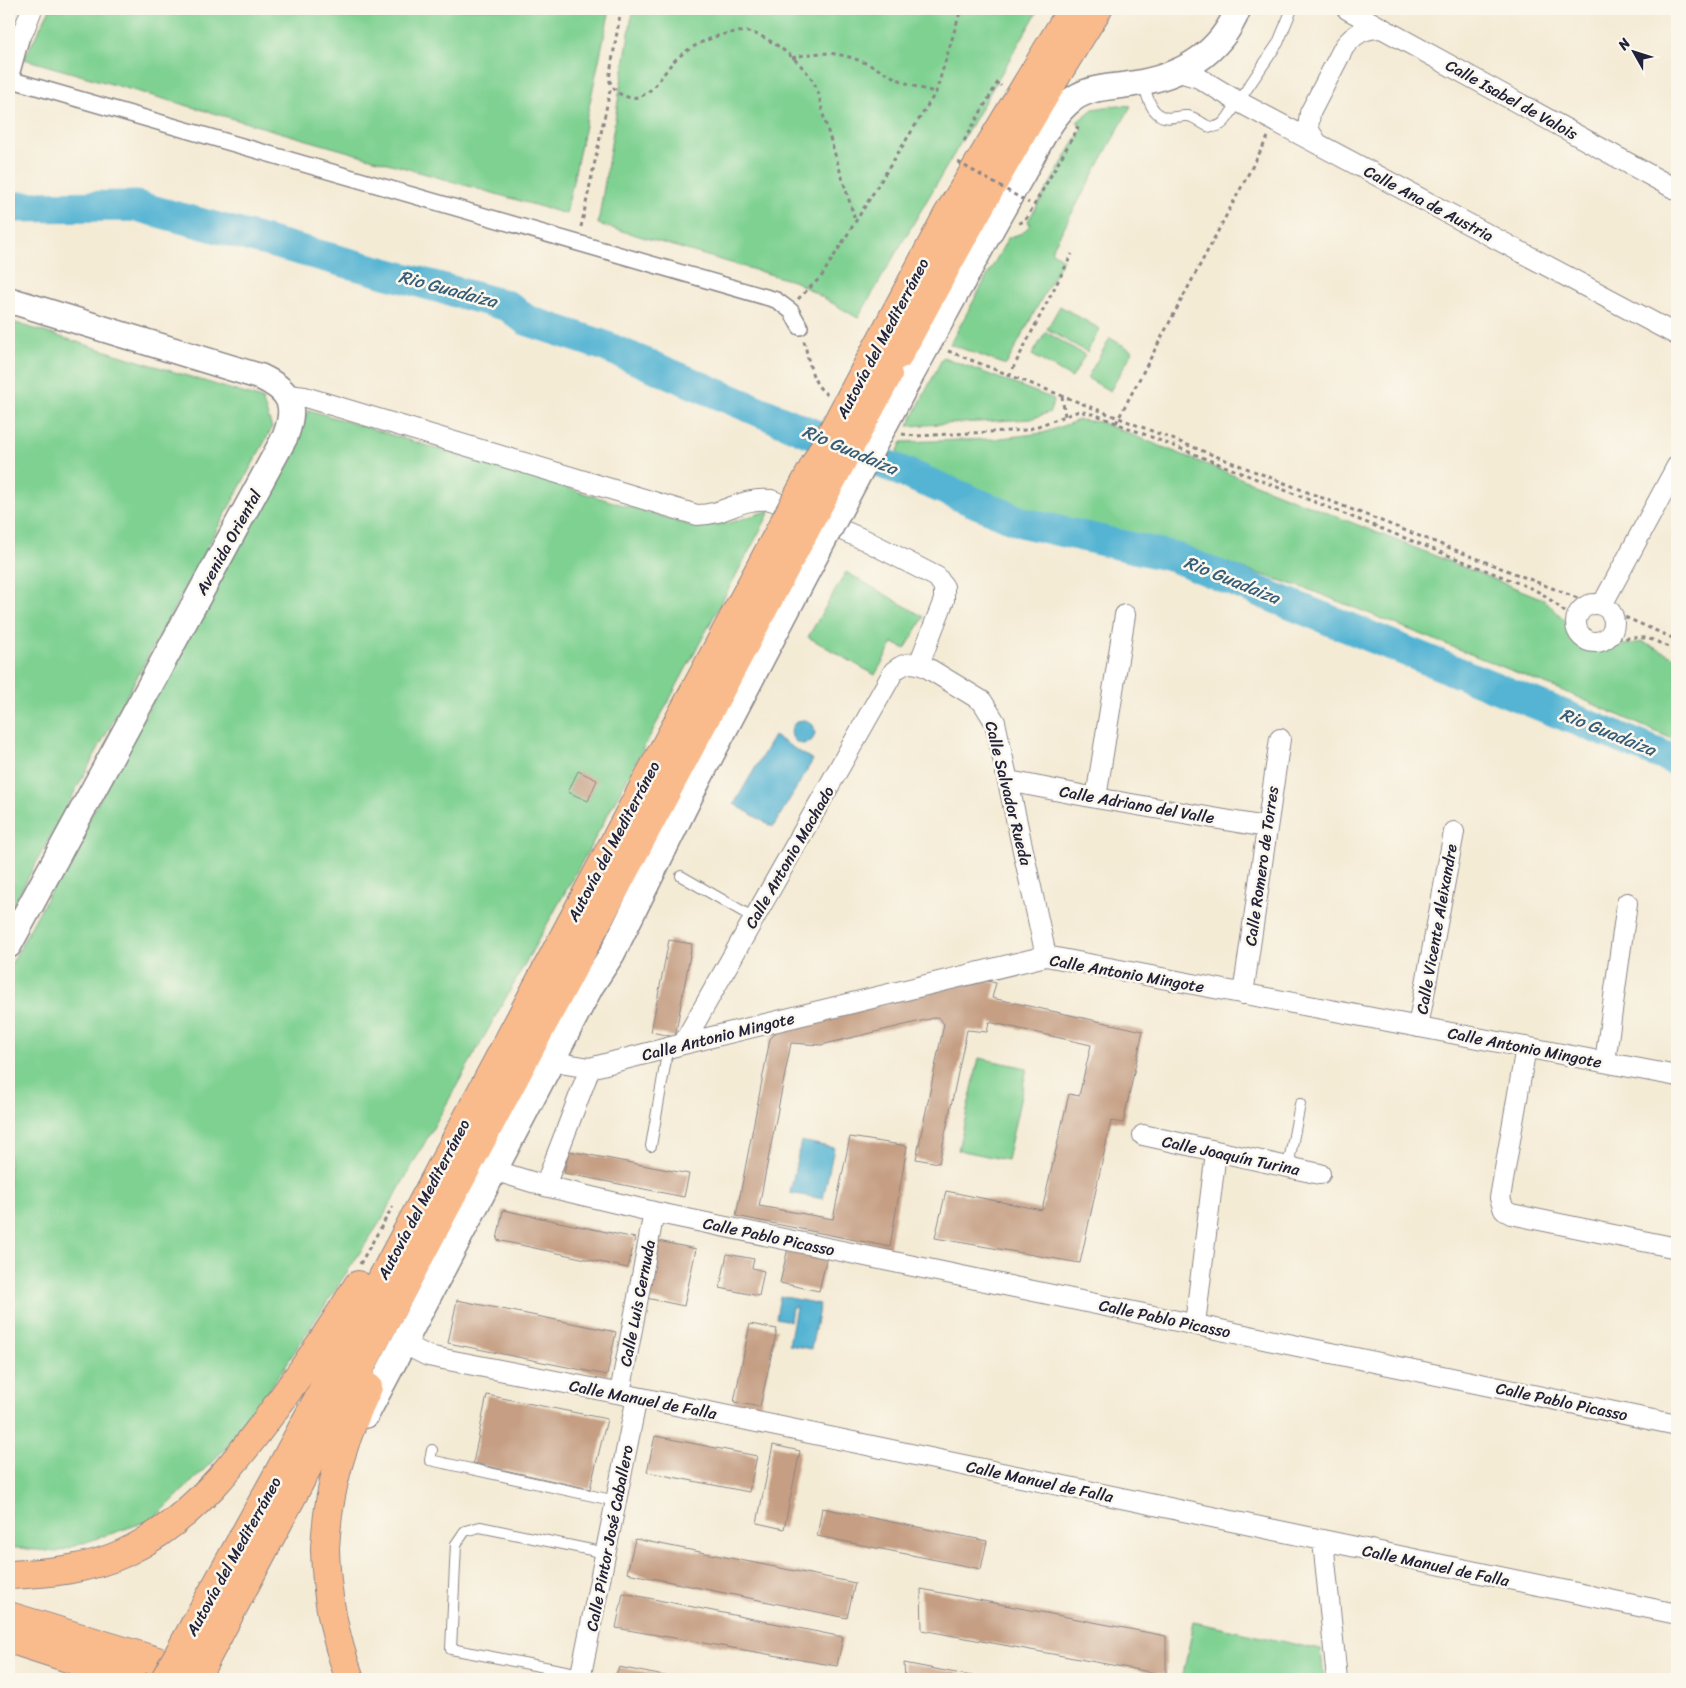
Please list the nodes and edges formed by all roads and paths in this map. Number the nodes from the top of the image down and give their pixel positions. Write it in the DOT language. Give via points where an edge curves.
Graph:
graph roads {
  1 [pos="32,9"];
  2 [pos="622,9"];
  3 [pos="961,9"];
  4 [pos="1072,9"];
  5 [pos="1098,9"];
  6 [pos="1238,9"];
  7 [pos="1292,9"];
  8 [pos="1347,9"];
  9 [pos="1382,28"];
  10 [pos="23,32"];
  11 [pos="792,58"];
  12 [pos="1179,72"];
  13 [pos="9,79"];
  14 [pos="1143,82"];
  15 [pos="611,86"];
  16 [pos="936,92"];
  17 [pos="1239,102"];
  18 [pos="1276,121"];
  19 [pos="1317,143"];
  20 [pos="958,162"];
  21 [pos="1677,190"];
  22 [pos="1028,193"];
  23 [pos="1023,201"];
  24 [pos="1029,203"];
  25 [pos="947,216"];
  26 [pos="855,220"];
  27 [pos="577,243"];
  28 [pos="1072,254"];
  29 [pos="911,262"];
  30 [pos="797,299"];
  31 [pos="9,300"];
  32 [pos="800,327"];
  33 [pos="1677,336"];
  34 [pos="942,349"];
  35 [pos="882,367"];
  36 [pos="1010,376"];
  37 [pos="288,396"];
  38 [pos="1062,396"];
  39 [pos="1119,417"];
  40 [pos="1116,423"];
  41 [pos="1677,466"];
  42 [pos="790,557"];
  43 [pos="1601,606"];
  44 [pos="1125,616"];
  45 [pos="1576,623"];
  46 [pos="1607,638"];
  47 [pos="1677,640"];
  48 [pos="1677,651"];
  49 [pos="919,664"];
  50 [pos="1280,739"];
  51 [pos="1009,781"];
  52 [pos="1096,798"];
  53 [pos="1266,827"];
  54 [pos="1454,832"];
  55 [pos="680,876"];
  56 [pos="1627,903"];
  57 [pos="754,918"];
  58 [pos="9,945"];
  59 [pos="1046,956"];
  60 [pos="1243,994"];
  61 [pos="1418,1027"];
  62 [pos="676,1046"];
  63 [pos="1526,1047"];
  64 [pos="554,1057"];
  65 [pos="1605,1062"];
  66 [pos="590,1068"];
  67 [pos="1677,1076"];
  68 [pos="1300,1104"];
  69 [pos="1143,1135"];
  70 [pos="651,1146"];
  71 [pos="1216,1152"];
  72 [pos="1288,1167"];
  73 [pos="495,1169"];
  74 [pos="1320,1174"];
  75 [pos="431,1183"];
  76 [pos="545,1186"];
  77 [pos="396,1200"];
  78 [pos="654,1212"];
  79 [pos="1677,1248"];
  80 [pos="358,1267"];
  81 [pos="406,1281"];
  82 [pos="1195,1324"];
  83 [pos="404,1344"];
  84 [pos="628,1395"];
  85 [pos="1677,1424"];
  86 [pos="432,1450"];
  87 [pos="616,1501"];
  88 [pos="1322,1541"];
  89 [pos="325,1549"];
  90 [pos="606,1552"];
  91 [pos="9,1575"];
  92 [pos="1677,1614"];
  93 [pos="9,1616"];
  94 [pos="207,1629"];
  95 [pos="9,1640"];
  96 [pos="161,1670"];
  97 [pos="581,1677"];
  98 [pos="133,1679"];
  99 [pos="195,1679"];
  100 [pos="350,1679"];
  101 [pos="1338,1679"];
  1 -- 10 [label="street"];
  2 -- 15 [label="path" via="609,79"];
  3 -- 16 [label="path"];
  4 -- 25 [label="main road, Autovía del Mediterráneo"];
  5 -- 35 [label="main road, Autovía del Mediterráneo"];
  6 -- 12 [label="street" via="1217,42"];
  7 -- 17 [label="lane" via="1278,43"];
  8 -- 9 [label="street, Calle Isabel de Valois"];
  9 -- 19 [label="street" via="1360,32 1344,47 1310,113 1308,129"];
  9 -- 21 [label="street, Calle Isabel de Valois"];
  10 -- 13 [label="street"];
  11 -- 15 [label="path" via="764,37 748,32 731,32 715,36 674,61 644,95 630,98"];
  11 -- 16 [label="path" via="813,52 852,56 920,89"];
  11 -- 26 [label="path" via="815,84"];
  12 -- 14 [label="street"];
  12 -- 17 [label="street, Calle Ana de Austria" via="1199,78"];
  13 -- 27 [label="street"];
  14 -- 17 [label="lane" via="1154,111 1168,119 1190,116 1214,127 1225,122"];
  14 -- 35 [label="street" via="1099,88 1078,96 1062,109 998,216"];
  15 -- 27 [label="path"];
  16 -- 26 [label="path"];
  17 -- 18 [label="street, Calle Ana de Austria"];
  18 -- 19 [label="street, Calle Ana de Austria"];
  18 -- 39 [label="path"];
  19 -- 33 [label="street, Calle Ana de Austria"];
  20 -- 24 [label="path, bridge"];
  22 -- 23 [label="path"];
  25 -- 29 [label="lane"];
  25 -- 35 [label="main road, Autovía del Mediterráneo"];
  26 -- 30 [label="path" via="821,277"];
  27 -- 32 [label="street" via="776,300 791,311"];
  28 -- 36 [label="path"];
  31 -- 37 [label="street" via="261,377 276,384"];
  34 -- 36 [label="path"];
  35 -- 42 [label="main road, Autovía del Mediterráneo, bridge"];
  35 -- 42 [label="street, bridge"];
  36 -- 38 [label="path"];
  37 -- 49 [label="street" via="304,397 698,515 708,515 743,501 771,500 840,529 942,582 944,600"];
  37 -- 58 [label="street, Avenida Oriental" via="290,424 285,437"];
  38 -- 39 [label="path"];
  38 -- 40 [label="path" via="1065,416 1079,411"];
  39 -- 40 [label="path"];
  39 -- 43 [label="path"];
  40 -- 45 [label="path" via="1533,589 1548,596"];
  41 -- 43 [label="street"];
  42 -- 64 [label="street" via="695,786 612,954 591,986"];
  42 -- 75 [label="main road, Autovía del Mediterráneo"];
  42 -- 81 [label="main road, Autovía del Mediterráneo"];
  43 -- 45 [label="street" via="1583,608"];
  43 -- 46 [label="street" via="1614,620 1613,630"];
  43 -- 47 [label="path"];
  44 -- 52 [label="street"];
  45 -- 46 [label="path"];
  45 -- 46 [label="street" via="1580,635 1588,640 1598,642"];
  46 -- 48 [label="path" via="1648,638"];
  49 -- 51 [label="street, Calle Salvador Rueda" via="982,701 995,722"];
  49 -- 57 [label="street, Calle Antonio Machado" via="907,663 894,671"];
  50 -- 53 [label="street, Calle Romero de Torres"];
  51 -- 52 [label="street, Calle Adriano del Valle"];
  51 -- 59 [label="street, Calle Salvador Rueda"];
  52 -- 53 [label="street, Calle Adriano del Valle"];
  53 -- 60 [label="street, Calle Romero de Torres"];
  54 -- 61 [label="street, Calle Vicente Aleixandre"];
  55 -- 57 [label="lane"];
  56 -- 65 [label="street"];
  57 -- 62 [label="street, Calle Antonio Machado"];
  59 -- 60 [label="street, Calle Antonio Mingote"];
  59 -- 62 [label="street, Calle Antonio Mingote"];
  60 -- 61 [label="street, Calle Antonio Mingote"];
  61 -- 63 [label="street, Calle Antonio Mingote"];
  62 -- 66 [label="street, Calle Antonio Mingote"];
  62 -- 70 [label="lane"];
  63 -- 65 [label="street, Calle Antonio Mingote"];
  63 -- 79 [label="street" via="1500,1198 1504,1210"];
  64 -- 66 [label="street, Calle Antonio Mingote" via="566,1064"];
  64 -- 73 [label="street"];
  65 -- 67 [label="street, Calle Antonio Mingote"];
  66 -- 76 [label="street"];
  68 -- 72 [label="lane"];
  69 -- 71 [label="street, Calle Joaquín Turina"];
  71 -- 72 [label="street, Calle Joaquín Turina"];
  71 -- 82 [label="street"];
  72 -- 74 [label="street, Calle Joaquín Turina"];
  73 -- 76 [label="street, Calle Pablo Picasso"];
  73 -- 83 [label="street"];
  75 -- 91 [label="main road" via="396,1222 335,1324 214,1486 153,1538 123,1554 50,1573"];
  75 -- 94 [label="main road, Autovía del Mediterráneo" via="279,1472"];
  76 -- 78 [label="street, Calle Pablo Picasso"];
  77 -- 80 [label="path"];
  78 -- 82 [label="street, Calle Pablo Picasso"];
  78 -- 84 [label="street, Calle Luis Cernuda"];
  81 -- 89 [label="main road" via="392,1333 339,1458 330,1488"];
  81 -- 94 [label="main road, Autovía del Mediterráneo"];
  82 -- 85 [label="street, Calle Pablo Picasso"];
  83 -- 84 [label="street, Calle Manuel de Falla" via="428,1356"];
  83 -- 89 [label="street" via="354,1441"];
  84 -- 87 [label="street, Calle Pintor José Caballero"];
  84 -- 88 [label="street, Calle Manuel de Falla"];
  86 -- 87 [label="lane" via="430,1460"];
  87 -- 90 [label="street, Calle Pintor José Caballero"];
  88 -- 92 [label="street, Calle Manuel de Falla"];
  88 -- 101 [label="street"];
  89 -- 100 [label="main road" via="328,1599 338,1646"];
  90 -- 97 [label="street, Calle Pintor José Caballero"];
  90 -- 97 [label="lane" via="480,1527 465,1531 456,1544 451,1649"];
  93 -- 96 [label="main road"];
  94 -- 96 [label="main road, Autovía del Mediterráneo, bridge"];
  94 -- 99 [label="main road, Autovía del Mediterráneo, bridge"];
  95 -- 98 [label="main road"];
}
